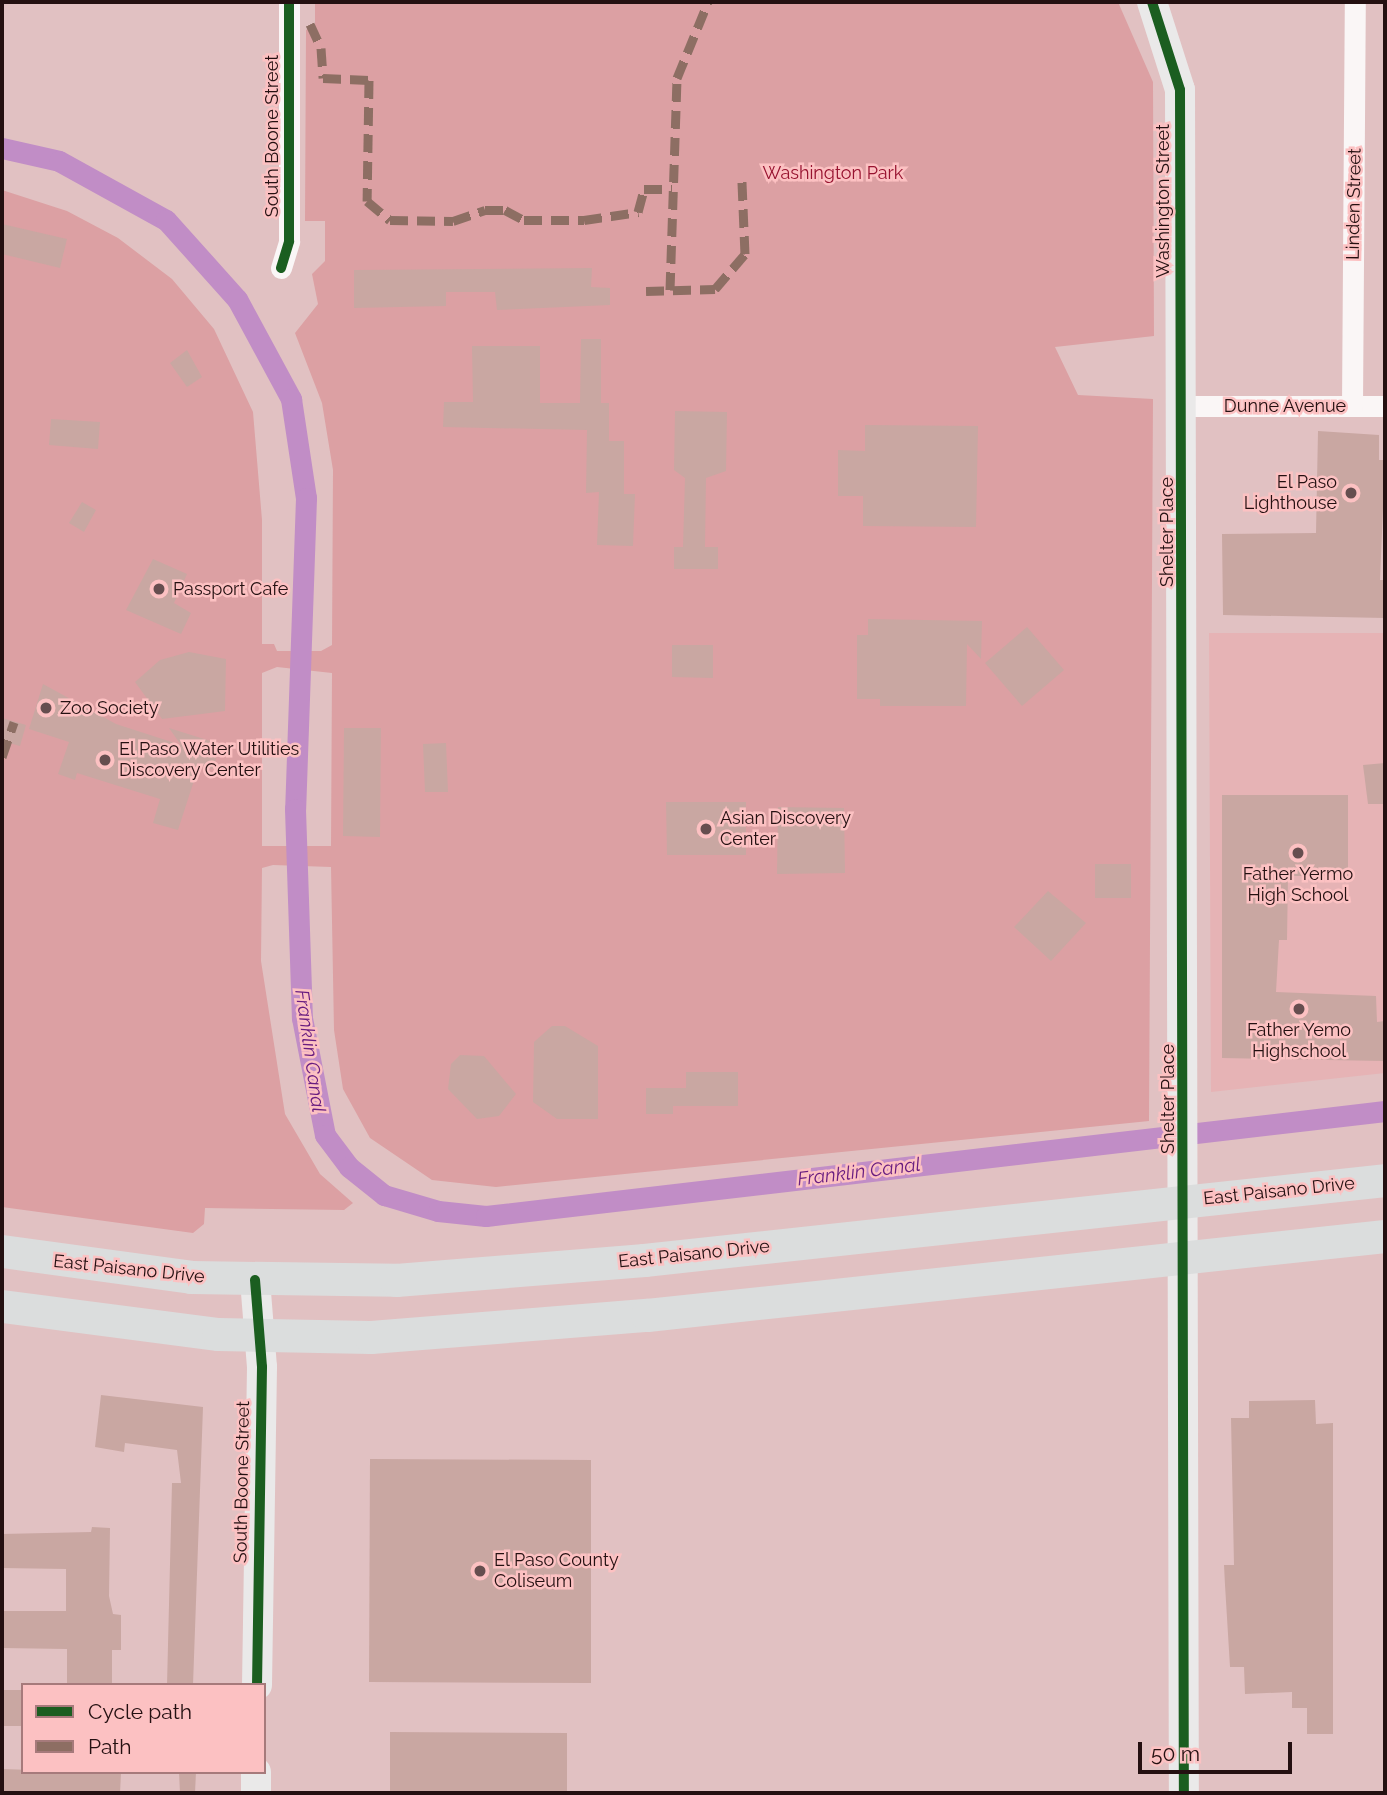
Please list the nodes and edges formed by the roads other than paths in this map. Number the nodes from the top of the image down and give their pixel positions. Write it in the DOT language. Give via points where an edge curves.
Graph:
graph roads {
  1 [pos="289,2"];
  2 [pos="1152,2"];
  3 [pos="1355,2"];
  4 [pos="281,268"];
  5 [pos="1184,405"];
  6 [pos="1352,406"];
  7 [pos="1385,406"];
  8 [pos="1385,1180"];
  9 [pos="1185,1201"];
  10 [pos="1385,1236"];
  11 [pos="2,1251"];
  12 [pos="1185,1255"];
  13 [pos="255,1280"];
  14 [pos="2,1306"];
  15 [pos="260,1335"];
  16 [pos="257,1683"];
  17 [pos="256,1774"];
  18 [pos="256,1793"];
  19 [pos="1184,1793"];
  1 -- 4 [label="street, South Boone Street" via="289,241"];
  2 -- 5 [label="street, Washington Street" via="1180,90"];
  3 -- 6 [label="street, Linden Street"];
  5 -- 6 [label="street, Dunne Avenue"];
  5 -- 9 [label="street, Shelter Place"];
  6 -- 7 [label="street, Dunne Avenue"];
  8 -- 9 [label="main road, East Paisano Drive"];
  9 -- 12 [label="street, Shelter Place"];
  9 -- 13 [label="main road, East Paisano Drive" via="643,1260 396,1280"];
  10 -- 12 [label="main road"];
  11 -- 13 [label="main road, East Paisano Drive"];
  12 -- 15 [label="main road" via="594,1320 397,1335"];
  12 -- 19 [label="street, Shelter Place"];
  13 -- 15 [label="street, South Boone Street"];
  14 -- 15 [label="main road"];
  15 -- 16 [label="street, South Boone Street"];
  17 -- 18 [label="street"];
}
